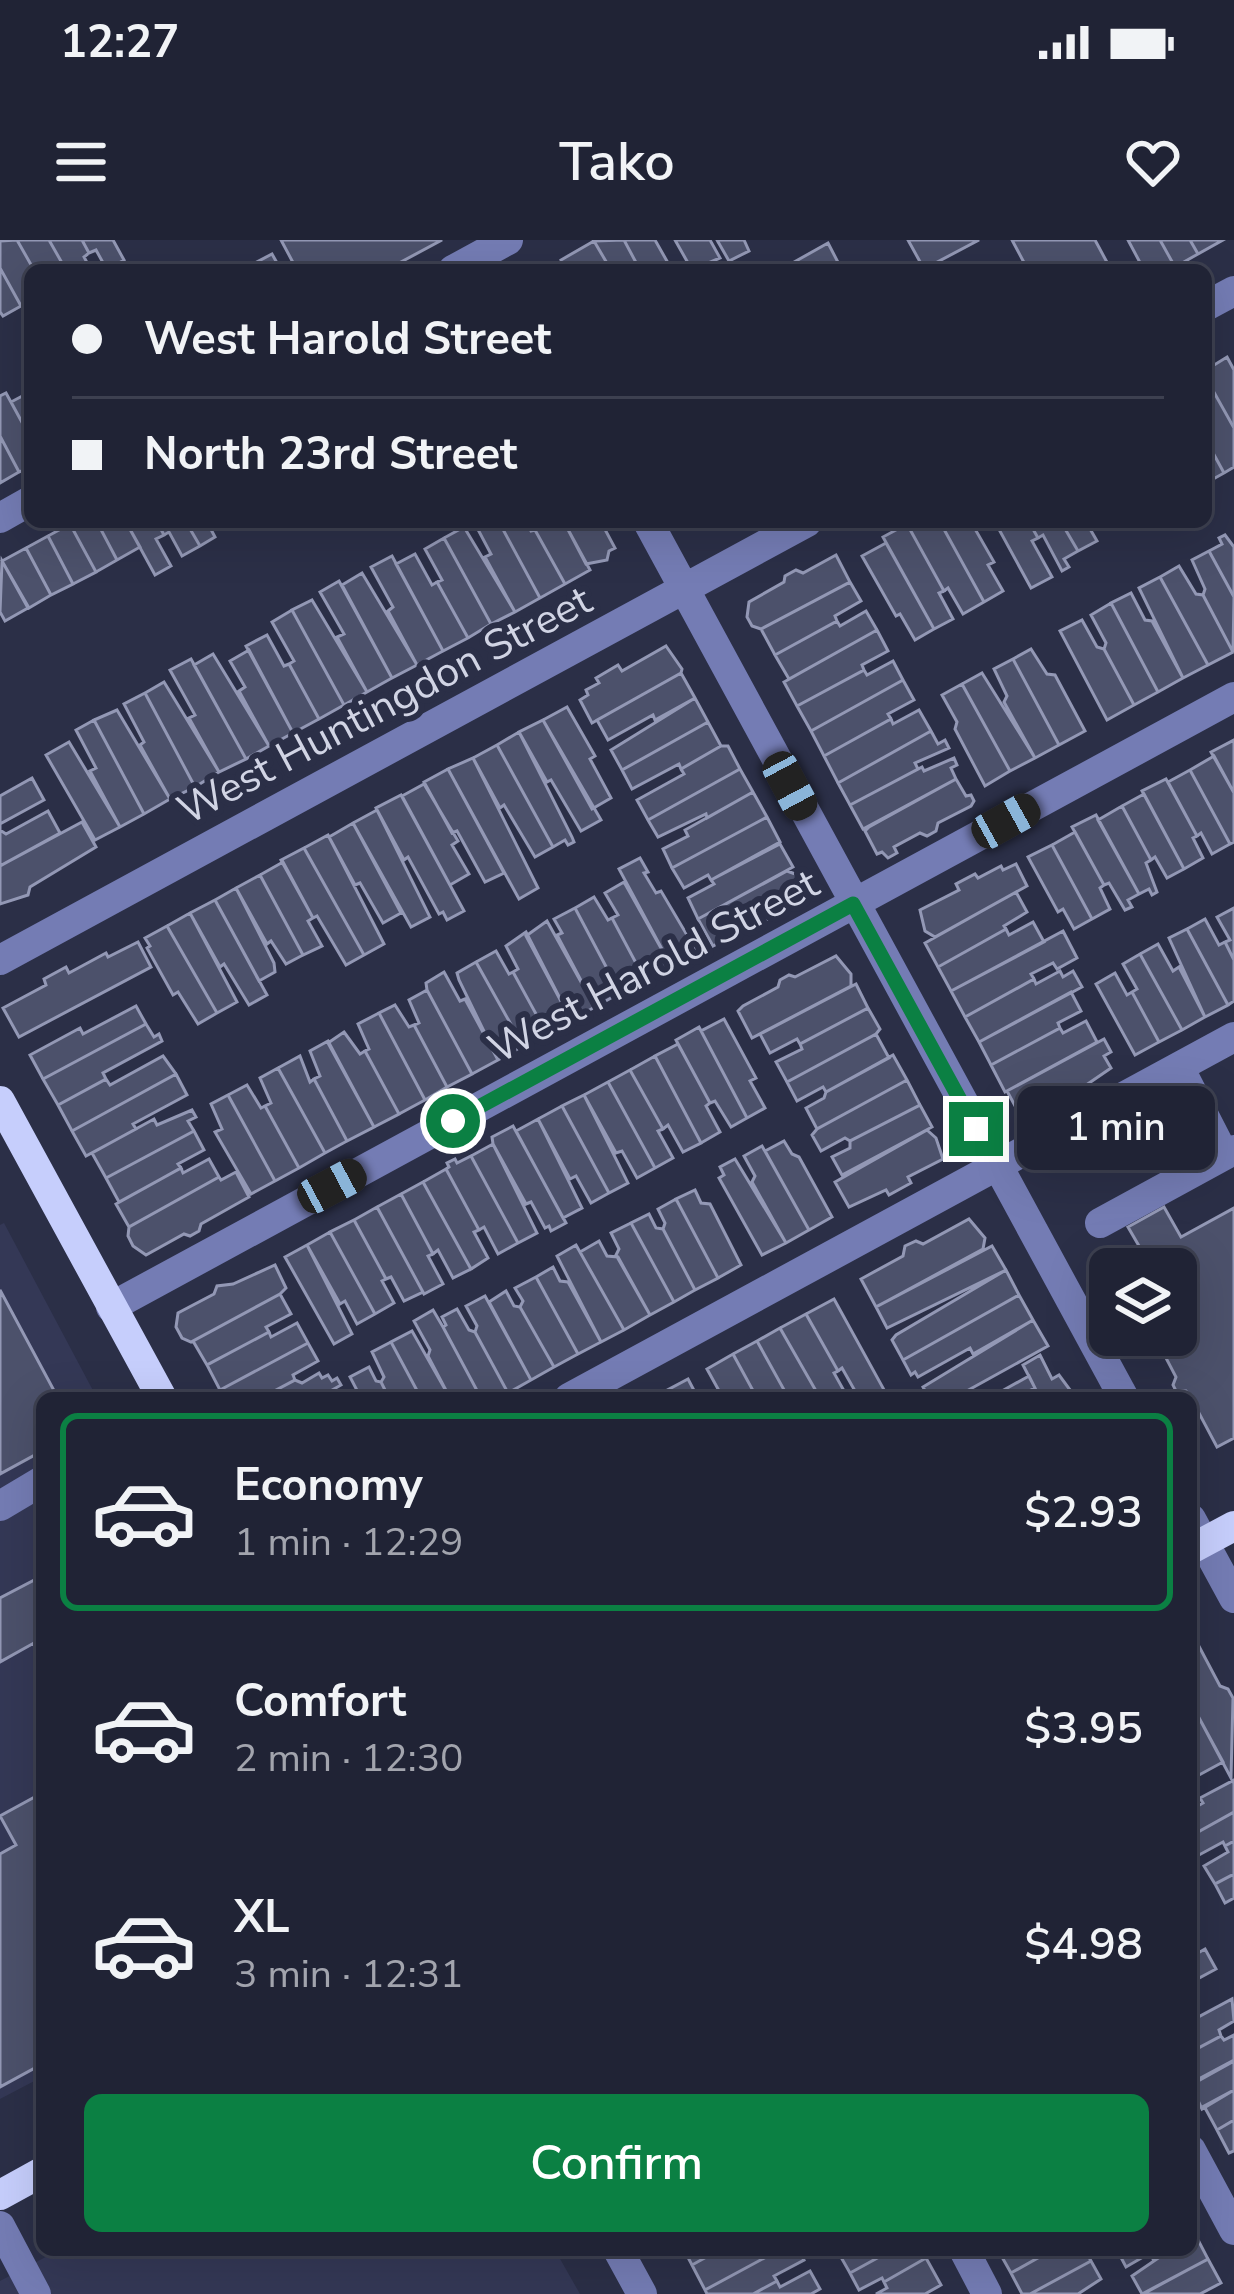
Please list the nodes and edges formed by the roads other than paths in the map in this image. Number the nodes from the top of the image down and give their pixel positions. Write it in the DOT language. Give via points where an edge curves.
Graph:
graph roads {
  1 [pos="501,249"];
  2 [pos="467,264"];
  3 [pos="651,528"];
  4 [pos="796,528"];
  5 [pos="685,589"];
  6 [pos="1234,698"];
  7 [pos="853,904"];
  8 [pos="0,960"];
  9 [pos="1234,1037"];
  10 [pos="1179,1067"];
  11 [pos="0,1101"];
  12 [pos="1229,1152"];
  13 [pos="997,1167"];
  14 [pos="1100,1222"];
  15 [pos="111,1307"];
  16 [pos="159,1392"];
  17 [pos="580,1392"];
  18 [pos="1121,1392"];
  19 [pos="36,1485"];
  20 [pos="0,1506"];
  21 [pos="1234,1526"];
  22 [pos="1197,1535"];
  23 [pos="1197,1539"];
  24 [pos="1234,1598"];
  25 [pos="1197,2161"];
  26 [pos="36,2175"];
  27 [pos="0,2195"];
  28 [pos="0,2226"];
  29 [pos="1234,2230"];
  30 [pos="621,2256"];
  31 [pos="967,2256"];
  32 [pos="36,2294"];
  33 [pos="642,2294"];
  34 [pos="987,2294"];
  1 -- 2 [label="street"];
  3 -- 5 [label="street"];
  4 -- 5 [label="street, West Huntingdon Street"];
  5 -- 7 [label="street"];
  5 -- 8 [label="street, West Huntingdon Street"];
  6 -- 7 [label="street, West Harold Street"];
  7 -- 13 [label="street"];
  7 -- 15 [label="street, West Harold Street"];
  9 -- 10 [label="street"];
  10 -- 12 [label="street"];
  10 -- 13 [label="street"];
  11 -- 15 [label="main road"];
  12 -- 14 [label="street"];
  13 -- 17 [label="street"];
  13 -- 18 [label="street"];
  15 -- 16 [label="main road"];
  19 -- 20 [label="street"];
  21 -- 22 [label="main road"];
  23 -- 24 [label="street"];
  25 -- 29 [label="street"];
  26 -- 27 [label="main road"];
  28 -- 32 [label="street"];
  30 -- 33 [label="street"];
  31 -- 34 [label="street"];
}
